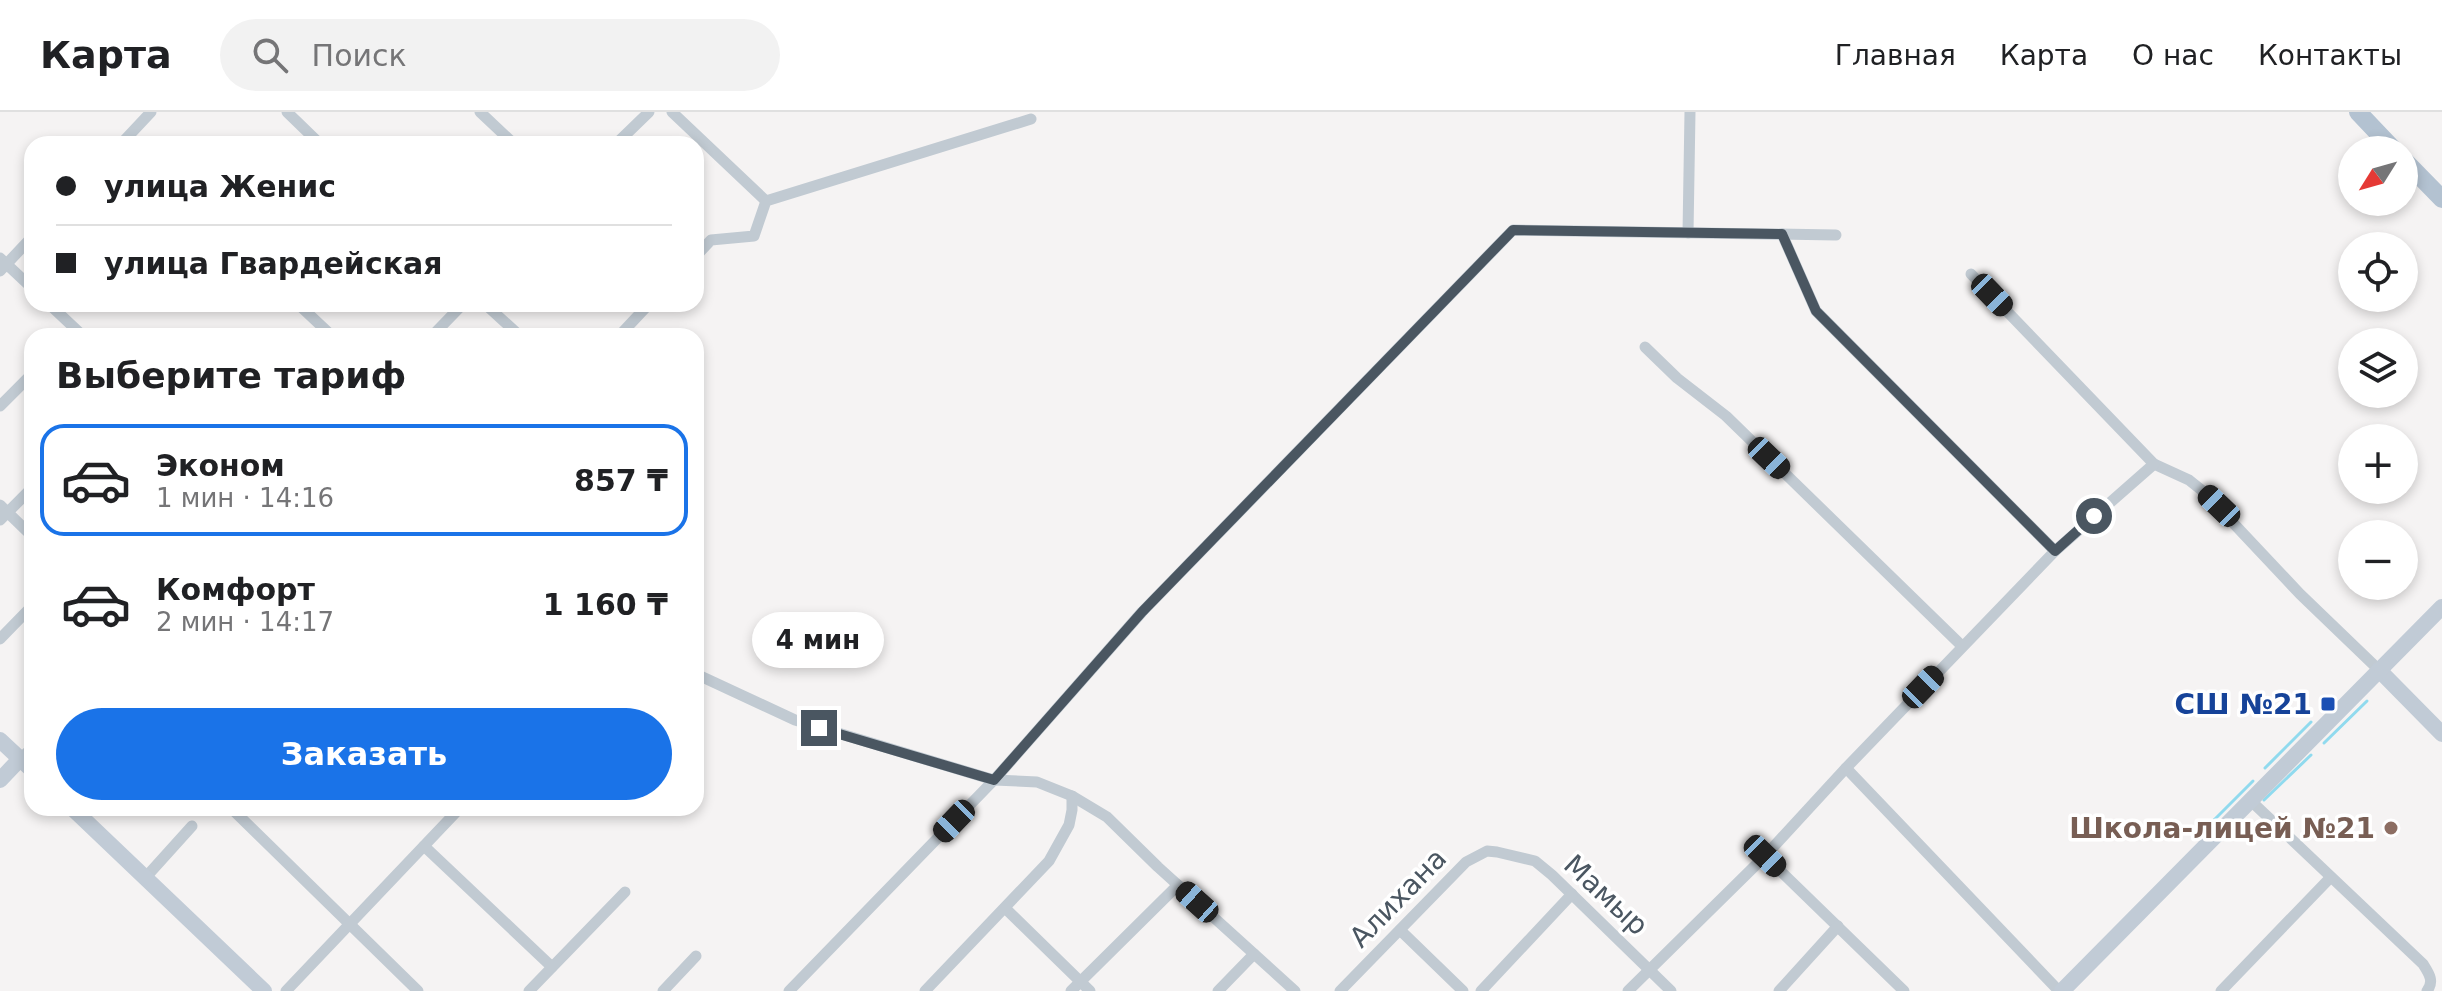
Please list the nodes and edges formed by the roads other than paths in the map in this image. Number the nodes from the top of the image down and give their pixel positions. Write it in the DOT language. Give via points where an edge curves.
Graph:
graph roads {
  1 [pos="151,112"];
  2 [pos="287,112"];
  3 [pos="480,112"];
  4 [pos="649,112"];
  5 [pos="672,112"];
  6 [pos="1690,112"];
  7 [pos="2358,112"];
  8 [pos="1031,119"];
  9 [pos="129,136"];
  10 [pos="312,136"];
  11 [pos="506,136"];
  12 [pos="624,136"];
  13 [pos="697,136"];
  14 [pos="2381,136"];
  15 [pos="704,142"];
  16 [pos="2418,174"];
  17 [pos="2442,199"];
  18 [pos="766,201"];
  19 [pos="1688,233"];
  20 [pos="1782,234"];
  21 [pos="1836,235"];
  22 [pos="24,244"];
  23 [pos="704,247"];
  24 [pos="2,264"];
  25 [pos="1971,274"];
  26 [pos="24,282"];
  27 [pos="56,312"];
  28 [pos="306,312"];
  29 [pos="455,312"];
  30 [pos="494,312"];
  31 [pos="642,312"];
  32 [pos="71,328"];
  33 [pos="324,328"];
  34 [pos="440,328"];
  35 [pos="511,328"];
  36 [pos="626,328"];
  37 [pos="1645,347"];
  38 [pos="24,382"];
  39 [pos="0,406"];
  40 [pos="2154,464"];
  41 [pos="24,495"];
  42 [pos="2,513"];
  43 [pos="24,530"];
  44 [pos="2055,551"];
  45 [pos="2442,607"];
  46 [pos="24,614"];
  47 [pos="0,639"];
  48 [pos="1962,646"];
  49 [pos="2379,670"];
  50 [pos="704,678"];
  51 [pos="2442,734"];
  52 [pos="0,740"];
  53 [pos="24,756"];
  54 [pos="24,762"];
  55 [pos="1846,768"];
  56 [pos="0,780"];
  57 [pos="994,780"];
  58 [pos="1072,796"];
  59 [pos="2250,800"];
  60 [pos="81,816"];
  61 [pos="239,816"];
  62 [pos="452,816"];
  63 [pos="192,826"];
  64 [pos="424,846"];
  65 [pos="1497,852"];
  66 [pos="1765,856"];
  67 [pos="146,877"];
  68 [pos="2330,878"];
  69 [pos="1178,885"];
  70 [pos="625,892"];
  71 [pos="1572,894"];
  72 [pos="1005,908"];
  73 [pos="350,923"];
  74 [pos="1838,926"];
  75 [pos="1400,930"];
  76 [pos="1254,954"];
  77 [pos="696,956"];
  78 [pos="552,967"];
  79 [pos="1649,969"];
  80 [pos="1081,981"];
  81 [pos="264,991"];
  82 [pos="286,991"];
  83 [pos="418,991"];
  84 [pos="529,991"];
  85 [pos="663,991"];
  86 [pos="789,991"];
  87 [pos="925,991"];
  88 [pos="1071,991"];
  89 [pos="1090,991"];
  90 [pos="1218,991"];
  91 [pos="1295,991"];
  92 [pos="1340,991"];
  93 [pos="1463,991"];
  94 [pos="1481,991"];
  95 [pos="1628,991"];
  96 [pos="1671,991"];
  97 [pos="1779,991"];
  98 [pos="1904,991"];
  99 [pos="2061,991"];
  100 [pos="2221,991"];
  101 [pos="2427,991"];
  1 -- 9 [label="street"];
  2 -- 10 [label="street"];
  3 -- 11 [label="street"];
  4 -- 12 [label="street"];
  5 -- 13 [label="street"];
  6 -- 19 [label="street"];
  7 -- 14 [label="main road"];
  8 -- 18 [label="street"];
  15 -- 18 [label="street"];
  16 -- 17 [label="main road"];
  18 -- 23 [label="street" via="754,236 711,240"];
  19 -- 20 [label="street"];
  19 -- 57 [label="street" via="1513,230 1142,612"];
  20 -- 21 [label="street"];
  20 -- 44 [label="street" via="1816,311"];
  22 -- 24 [label="street"];
  24 -- 26 [label="street"];
  25 -- 40 [label="street"];
  27 -- 32 [label="street"];
  28 -- 33 [label="street"];
  29 -- 34 [label="street"];
  30 -- 35 [label="street"];
  31 -- 36 [label="street"];
  37 -- 48 [label="street" via="1726,416"];
  38 -- 39 [label="street"];
  40 -- 44 [label="street"];
  40 -- 49 [label="street" via="2204,492"];
  41 -- 42 [label="street"];
  42 -- 43 [label="street"];
  44 -- 48 [label="street"];
  45 -- 49 [label="main road"];
  46 -- 47 [label="street"];
  48 -- 55 [label="street"];
  49 -- 51 [label="main road"];
  49 -- 59 [label="main road"];
  50 -- 57 [label="street" via="795,720"];
  52 -- 53 [label="main road"];
  54 -- 56 [label="main road"];
  55 -- 66 [label="street"];
  55 -- 99 [label="street"];
  57 -- 58 [label="street" via="1037,782"];
  57 -- 86 [label="street"];
  58 -- 69 [label="street" via="1107,817"];
  58 -- 72 [label="street" via="1069,825 1049,861"];
  59 -- 68 [label="street"];
  59 -- 99 [label="main road"];
  60 -- 67 [label="main road"];
  61 -- 73 [label="street"];
  62 -- 64 [label="street"];
  63 -- 67 [label="street"];
  64 -- 73 [label="street"];
  64 -- 78 [label="street"];
  65 -- 71 [label="street, Мамыр" via="1535,861"];
  65 -- 75 [label="street, Алихана" via="1487,851 1466,862"];
  66 -- 74 [label="street"];
  66 -- 79 [label="street"];
  67 -- 81 [label="main road"];
  68 -- 100 [label="street"];
  68 -- 101 [label="street" via="2423,964 2431,977"];
  69 -- 76 [label="street"];
  69 -- 80 [label="street"];
  70 -- 78 [label="street"];
  71 -- 79 [label="street, Мамыр"];
  71 -- 94 [label="street"];
  72 -- 80 [label="street"];
  72 -- 87 [label="street"];
  73 -- 82 [label="street"];
  73 -- 83 [label="street"];
  74 -- 97 [label="street"];
  74 -- 98 [label="street"];
  75 -- 92 [label="street, Алихана"];
  75 -- 93 [label="street"];
  76 -- 90 [label="street"];
  76 -- 91 [label="street"];
  77 -- 85 [label="street"];
  78 -- 84 [label="street"];
  79 -- 95 [label="street"];
  79 -- 96 [label="street, Мамыр"];
  80 -- 88 [label="street"];
  80 -- 89 [label="street"];
}
